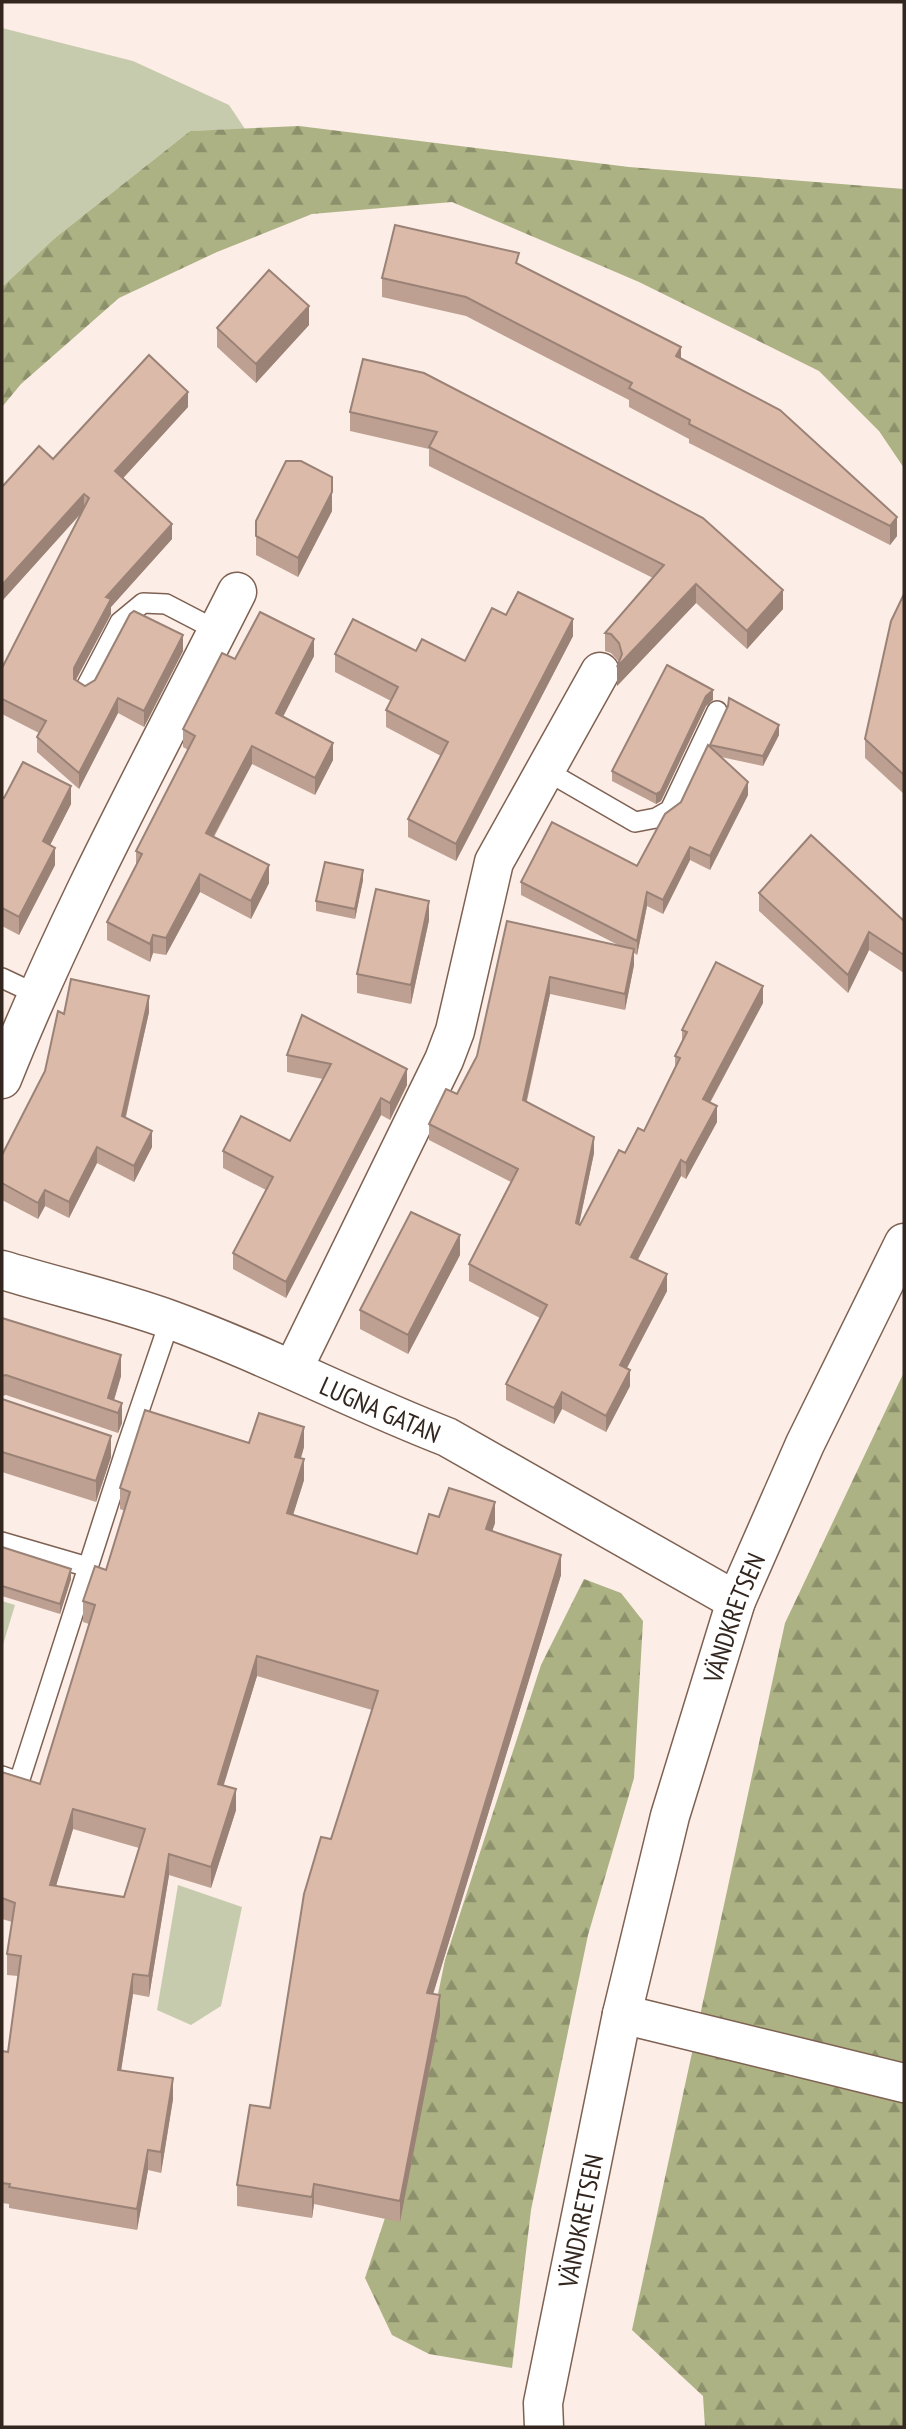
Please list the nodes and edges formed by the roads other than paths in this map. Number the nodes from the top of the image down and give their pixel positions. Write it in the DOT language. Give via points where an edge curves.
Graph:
graph roads {
  1 [pos="237,592"];
  2 [pos="218,631"];
  3 [pos="600,672"];
  4 [pos="85,689"];
  5 [pos="717,711"];
  6 [pos="545,771"];
  7 [pos="2,978"];
  8 [pos="36,994"];
  9 [pos="2,1079"];
  10 [pos="904,1243"];
  11 [pos="2,1270"];
  12 [pos="170,1320"];
  13 [pos="293,1369"];
  14 [pos="2,1542"];
  15 [pos="88,1567"];
  16 [pos="736,1601"];
  17 [pos="2,1776"];
  18 [pos="622,2014"];
  19 [pos="904,2083"];
  20 [pos="544,2427"];
  1 -- 2 [label="street"];
  2 -- 4 [label="lane" via="166,604 143,603 120,622"];
  2 -- 8 [label="street"];
  3 -- 6 [label="street"];
  5 -- 6 [label="lane" via="670,810 656,818 635,822"];
  6 -- 13 [label="street" via="494,862 455,1031 444,1060"];
  7 -- 8 [label="lane"];
  8 -- 9 [label="street"];
  10 -- 16 [label="street, VÄNDKRETSEN" via="804,1444"];
  11 -- 12 [label="street, LUGNA GATAN"];
  12 -- 13 [label="street, LUGNA GATAN"];
  12 -- 15 [label="lane" via="119,1447"];
  13 -- 16 [label="street, LUGNA GATAN" via="447,1437"];
  14 -- 15 [label="lane"];
  15 -- 17 [label="lane" via="19,1782"];
  16 -- 18 [label="street, VÄNDKRETSEN" via="670,1815"];
  18 -- 19 [label="street"];
  18 -- 20 [label="street, VÄNDKRETSEN" via="543,2403"];
}
